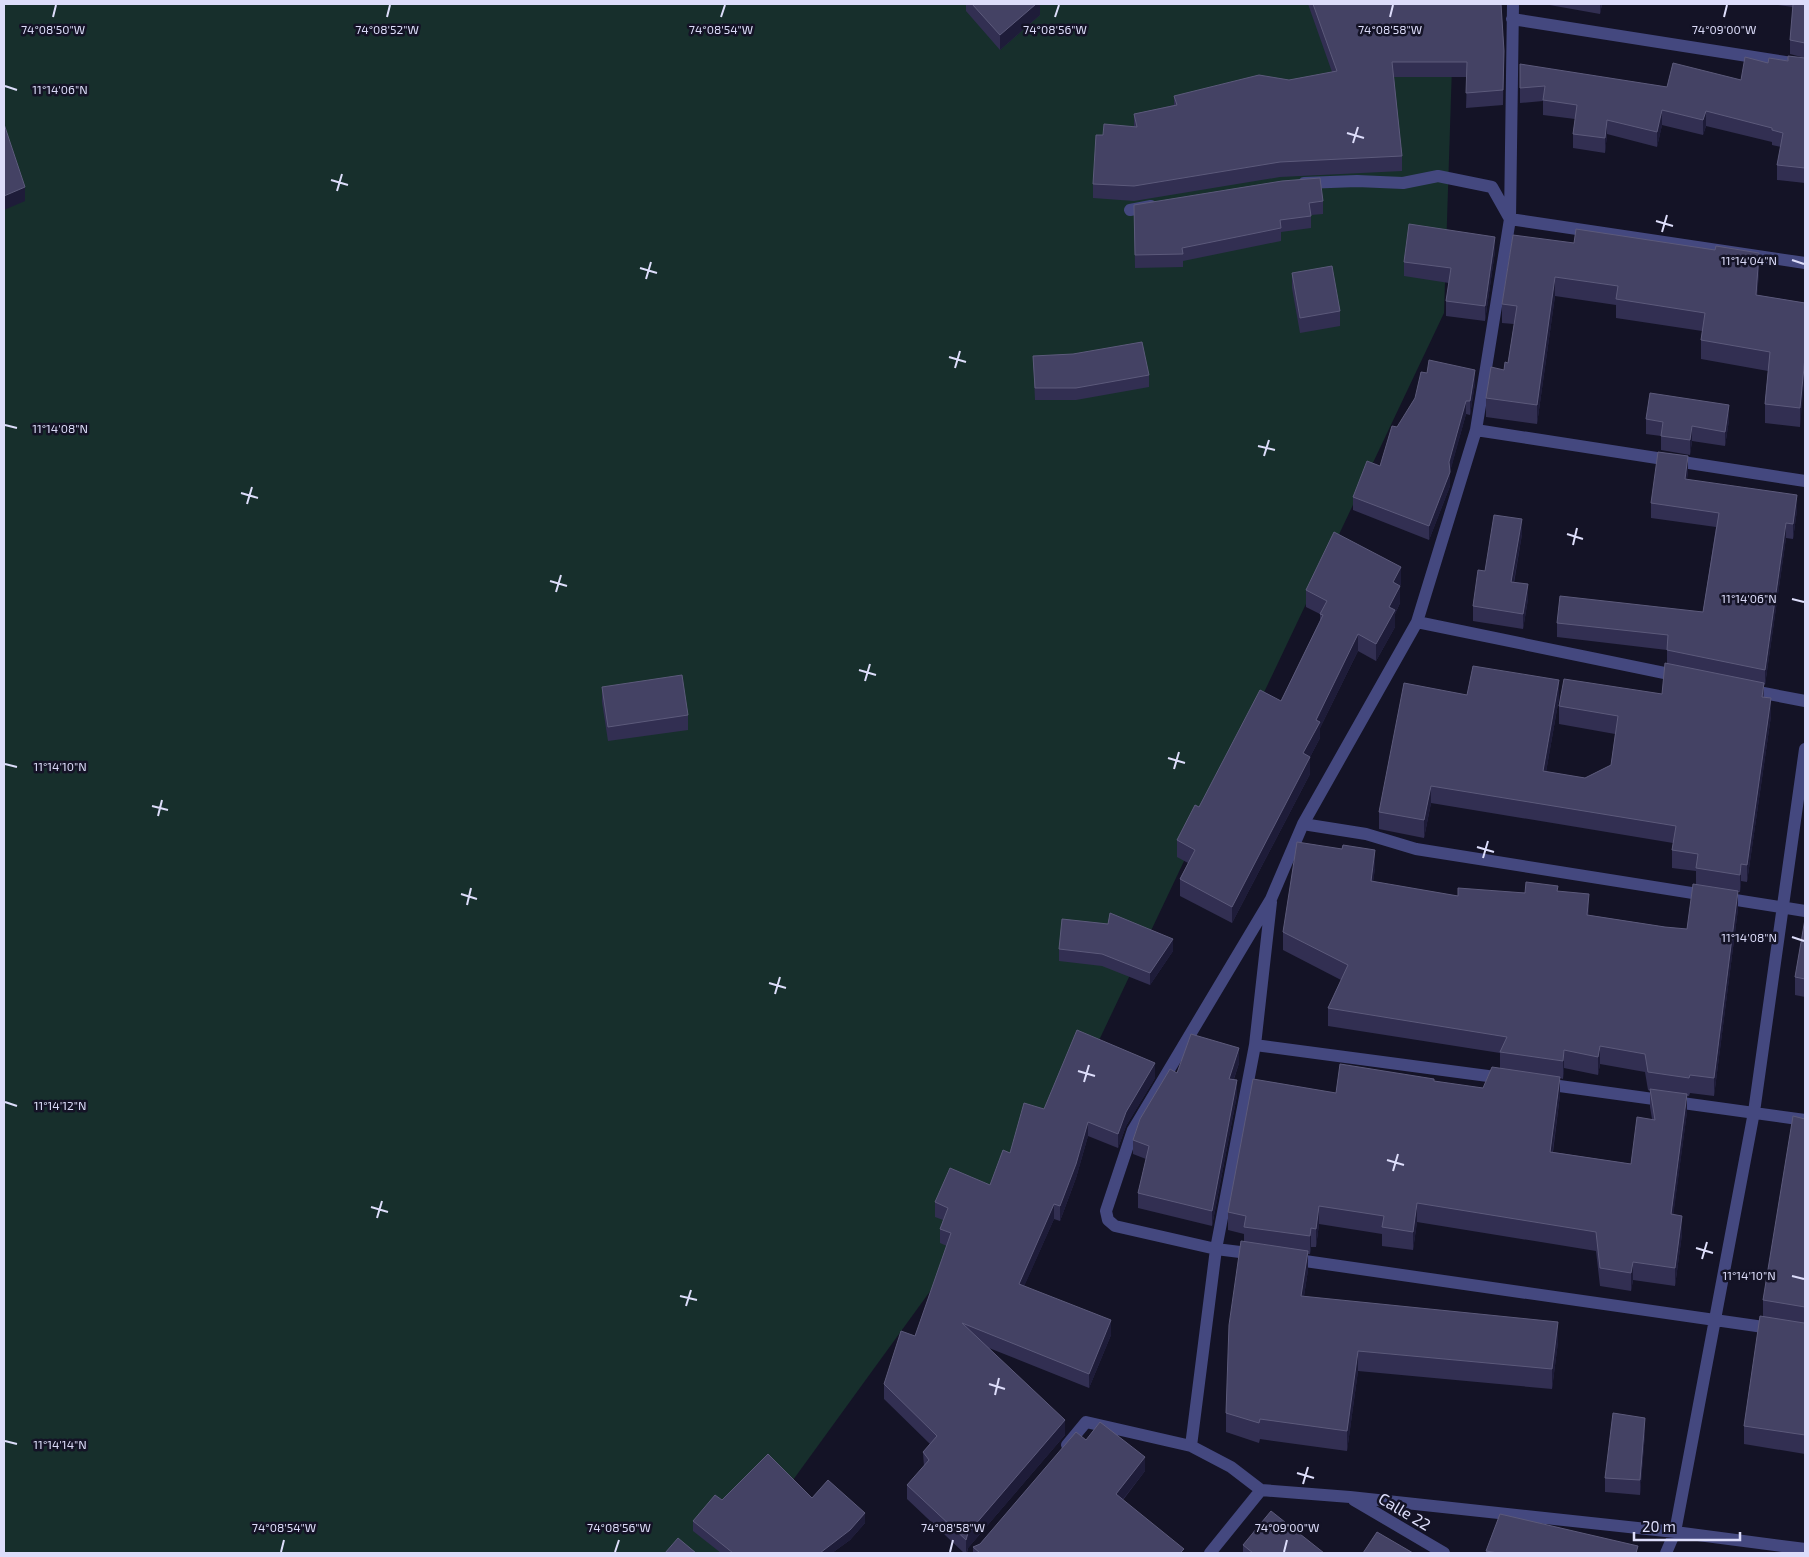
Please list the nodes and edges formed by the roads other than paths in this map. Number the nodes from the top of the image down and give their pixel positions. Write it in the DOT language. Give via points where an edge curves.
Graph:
graph roads {
  1 [pos="1513,4"];
  2 [pos="1512,19"];
  3 [pos="1805,65"];
  4 [pos="1291,184"];
  5 [pos="1166,204"];
  6 [pos="1130,210"];
  7 [pos="1510,219"];
  8 [pos="1805,263"];
  9 [pos="1476,430"];
  10 [pos="1805,481"];
  11 [pos="1417,622"];
  12 [pos="1689,678"];
  13 [pos="1737,687"];
  14 [pos="1805,701"];
  15 [pos="1805,749"];
  16 [pos="1303,824"];
  17 [pos="1271,899"];
  18 [pos="1782,907"];
  19 [pos="1805,911"];
  20 [pos="1255,1045"];
  21 [pos="1754,1112"];
  22 [pos="1805,1120"];
  23 [pos="1216,1249"];
  24 [pos="1714,1320"];
  25 [pos="1805,1333"];
  26 [pos="1191,1446"];
  27 [pos="1062,1451"];
  28 [pos="1261,1490"];
  29 [pos="1350,1497"];
  30 [pos="1675,1532"];
  31 [pos="1805,1548"];
  32 [pos="1438,1552"];
  33 [pos="1210,1553"];
  34 [pos="1666,1553"];
  1 -- 2 [label="street"];
  2 -- 3 [label="street"];
  2 -- 7 [label="street"];
  4 -- 7 [label="street" via="1403,183 1438,176 1455,178 1492,187"];
  5 -- 6 [label="street"];
  7 -- 8 [label="street"];
  7 -- 9 [label="street"];
  9 -- 10 [label="street"];
  9 -- 11 [label="street"];
  11 -- 12 [label="street"];
  11 -- 16 [label="street"];
  13 -- 14 [label="street"];
  15 -- 18 [label="street"];
  16 -- 17 [label="street"];
  16 -- 18 [label="street" via="1366,834 1416,849"];
  17 -- 20 [label="street"];
  17 -- 23 [label="street" via="1133,1130 1106,1211 1108,1220 1115,1226"];
  18 -- 19 [label="street"];
  18 -- 21 [label="street"];
  20 -- 21 [label="street"];
  20 -- 23 [label="street"];
  21 -- 22 [label="street"];
  21 -- 24 [label="street"];
  23 -- 24 [label="street"];
  23 -- 26 [label="street"];
  24 -- 25 [label="street"];
  24 -- 30 [label="street"];
  26 -- 27 [label="street" via="1086,1422"];
  26 -- 28 [label="street" via="1231,1467"];
  28 -- 29 [label="street"];
  28 -- 33 [label="street"];
  29 -- 30 [label="street"];
  29 -- 32 [label="street, Calle 22"];
  30 -- 31 [label="street"];
  30 -- 34 [label="street"];
}
